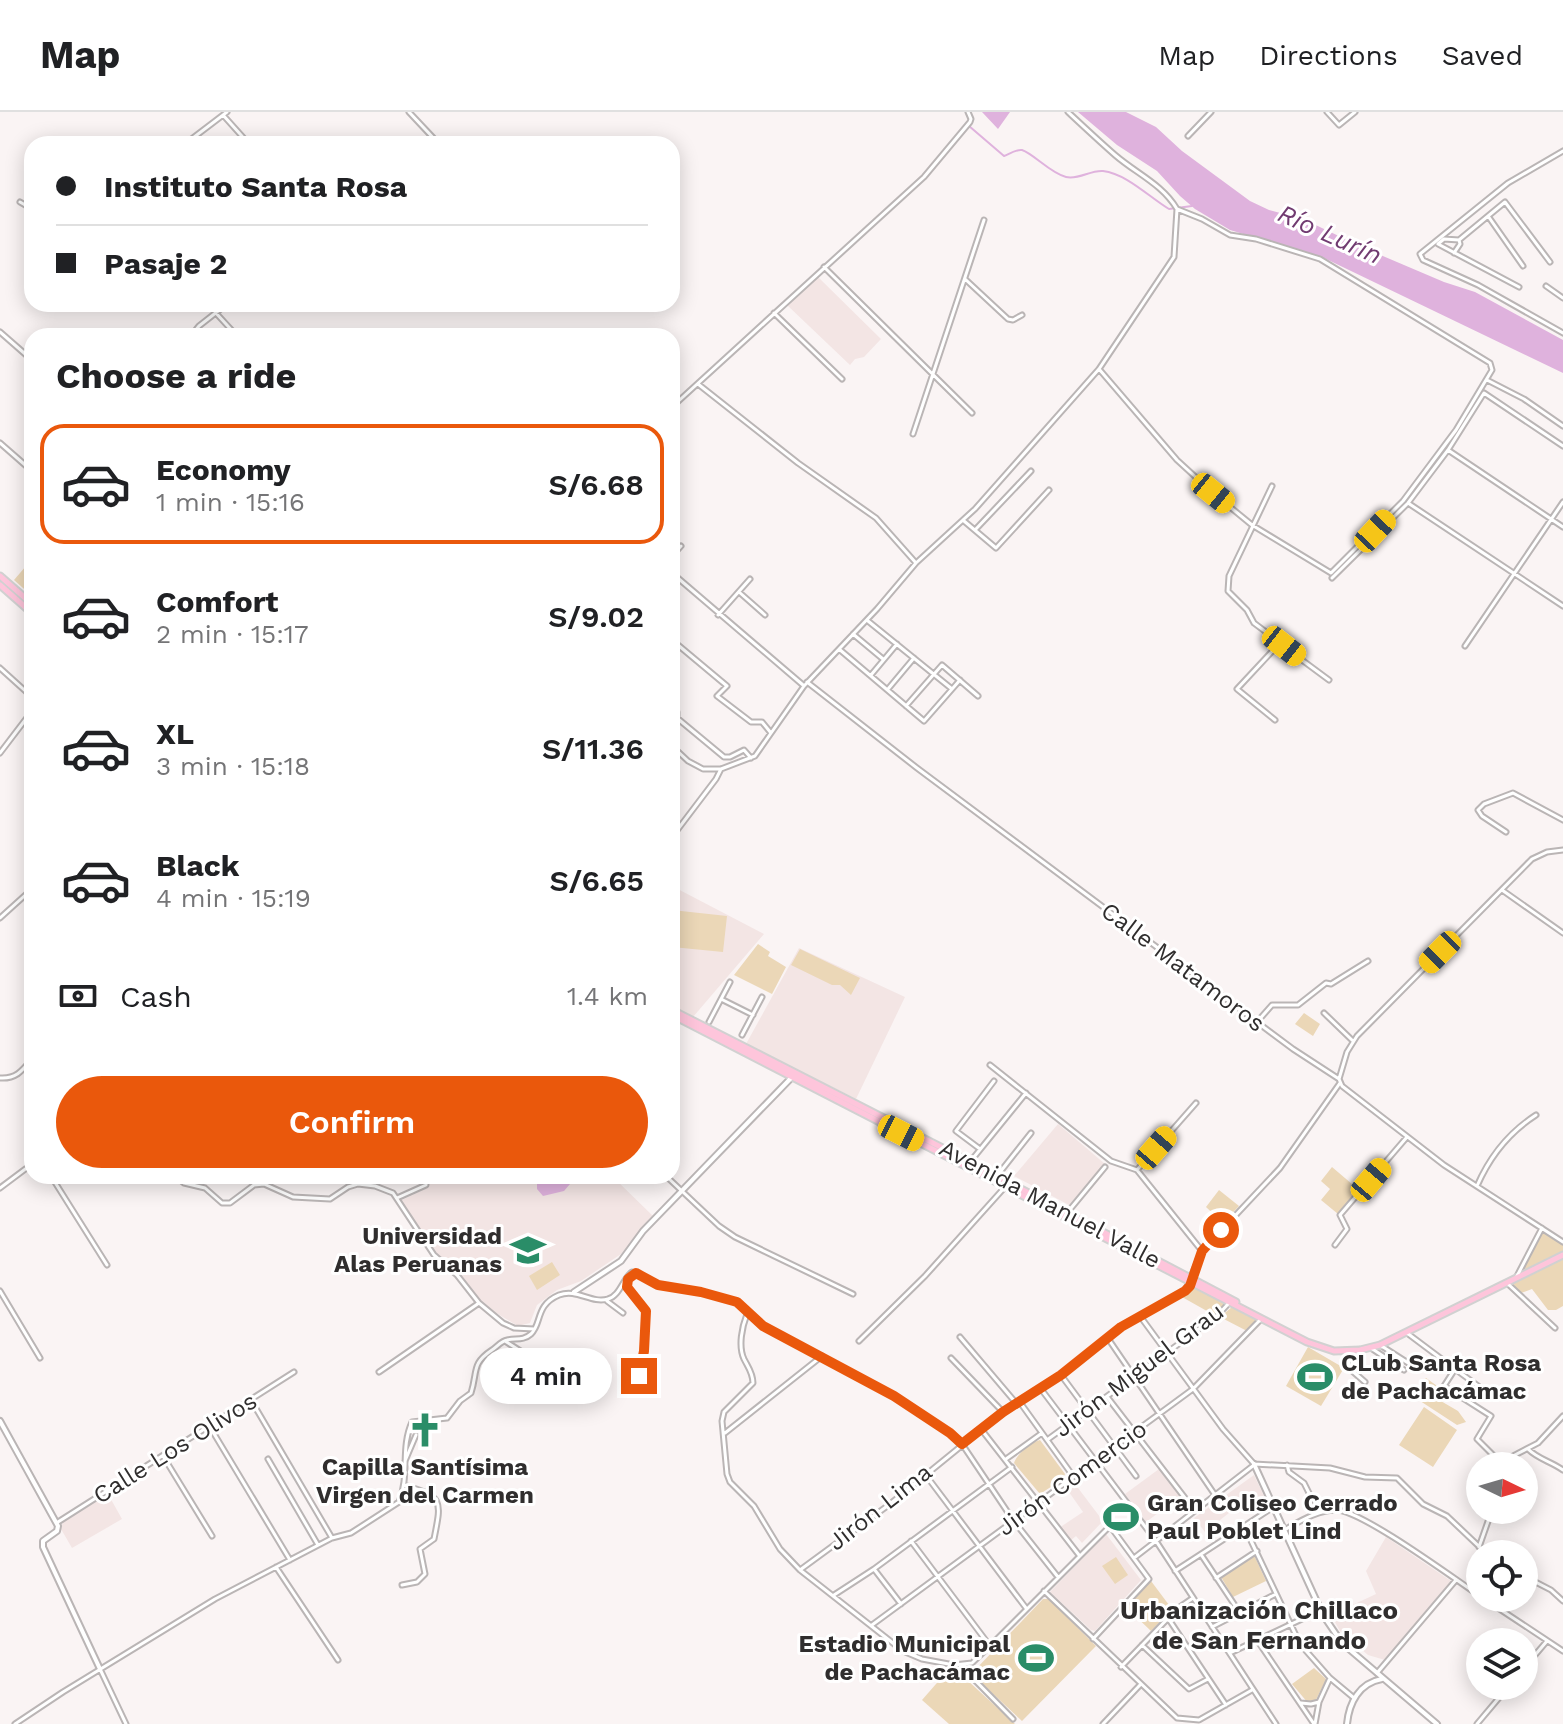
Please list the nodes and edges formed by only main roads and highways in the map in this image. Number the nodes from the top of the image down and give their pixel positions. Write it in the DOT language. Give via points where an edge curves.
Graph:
graph roads {
  1 [pos="0,576"];
  2 [pos="0,585"];
  3 [pos="24,597"];
  4 [pos="24,606"];
  5 [pos="680,1016"];
  6 [pos="929,1144"];
  7 [pos="1066,1214"];
  8 [pos="1563,1255"];
  1 -- 3 [label="main road"];
  2 -- 4 [label="main road"];
  5 -- 6 [label="main road, Avenida Manuel Valle"];
  6 -- 7 [label="main road, Avenida Manuel Valle"];
  6 -- 7 [label="main road, Avenida Manuel Valle"];
  7 -- 8 [label="main road, Avenida Manuel Valle" via="1261,1319 1317,1346 1347,1351 1380,1345"];
}
